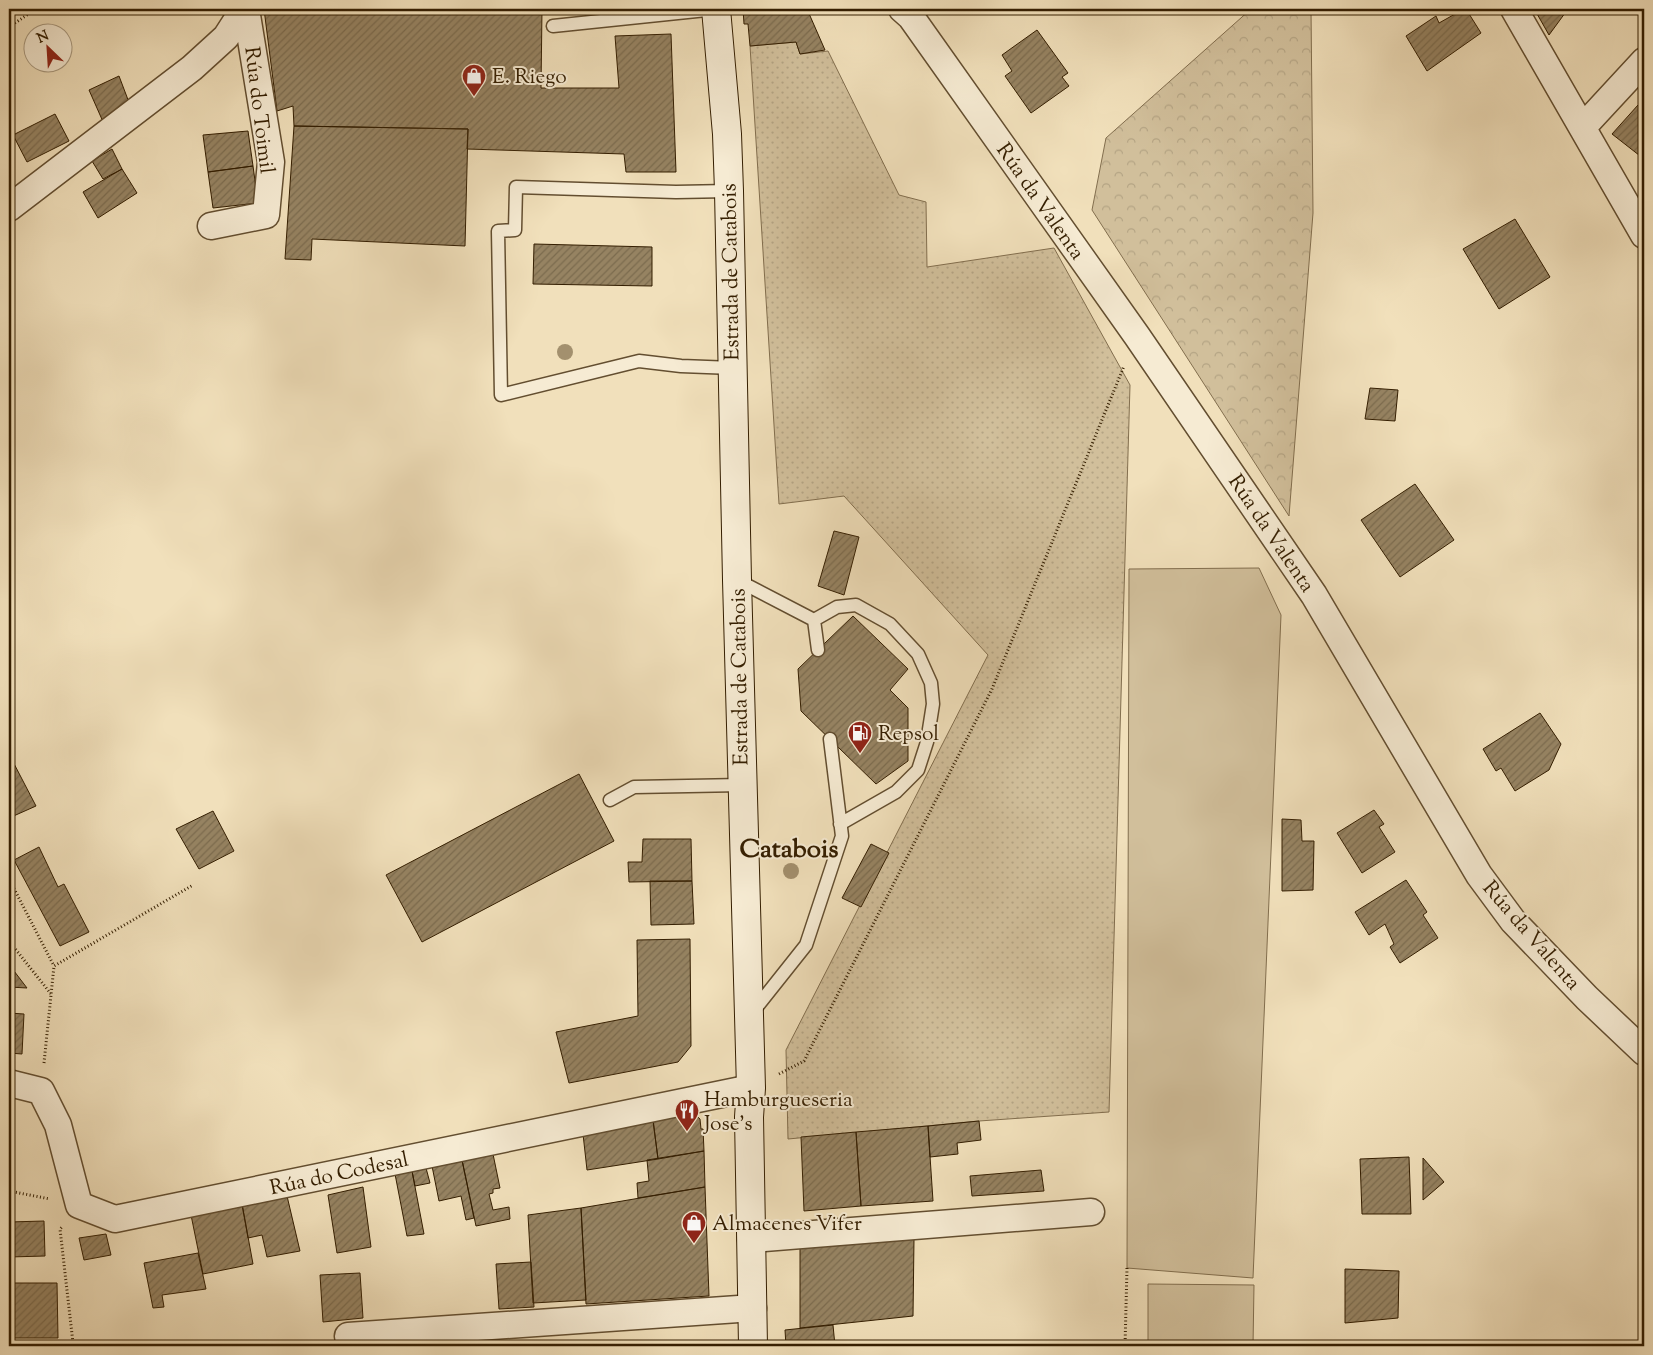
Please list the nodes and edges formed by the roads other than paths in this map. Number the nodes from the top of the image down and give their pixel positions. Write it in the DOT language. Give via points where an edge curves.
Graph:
graph roads {
  1 [pos="245,9"];
  2 [pos="716,9"];
  3 [pos="902,9"];
  4 [pos="1514,9"];
  5 [pos="553,26"];
  6 [pos="1644,61"];
  7 [pos="1582,127"];
  8 [pos="729,191"];
  9 [pos="9,208"];
  10 [pos="211,226"];
  11 [pos="1644,235"];
  12 [pos="733,368"];
  13 [pos="737,580"];
  14 [pos="814,620"];
  15 [pos="818,650"];
  16 [pos="830,739"];
  17 [pos="742,785"];
  18 [pos="610,800"];
  19 [pos="840,824"];
  20 [pos="748,1019"];
  21 [pos="1644,1052"];
  22 [pos="9,1083"];
  23 [pos="751,1088"];
  24 [pos="1091,1212"];
  25 [pos="751,1239"];
  26 [pos="752,1308"];
  27 [pos="348,1336"];
  28 [pos="753,1346"];
  1 -- 9 [label="street" via="226,37 192,68"];
  1 -- 10 [label="street, Rúa do Toimil" via="271,162 266,216"];
  2 -- 5 [label="lane"];
  2 -- 8 [label="main road, Estrada de Catabois"];
  3 -- 21 [label="street, Rúa da Valenta" via="911,17 1137,336 1314,595 1479,875 1513,921"];
  4 -- 7 [label="street"];
  6 -- 7 [label="street"];
  7 -- 11 [label="street"];
  8 -- 12 [label="main road, Estrada de Catabois"];
  8 -- 12 [label="lane" via="516,187 515,230 498,231 501,395 639,361"];
  12 -- 13 [label="main road, Estrada de Catabois"];
  13 -- 14 [label="lane"];
  13 -- 17 [label="main road, Estrada de Catabois"];
  14 -- 15 [label="lane"];
  14 -- 19 [label="lane" via="837,606 856,605 890,624 918,654 931,682 933,704 927,742 918,770 896,792"];
  16 -- 19 [label="lane"];
  17 -- 18 [label="lane" via="634,787"];
  17 -- 20 [label="main road, Estrada de Catabois"];
  19 -- 20 [label="lane" via="842,836 806,945"];
  20 -- 23 [label="main road, Estrada de Catabois"];
  22 -- 23 [label="street, Rúa do Codesal" via="41,1091 58,1125 79,1205 115,1219"];
  23 -- 25 [label="main road, Estrada de Catabois"];
  24 -- 25 [label="street"];
  25 -- 26 [label="main road, Estrada de Catabois"];
  26 -- 27 [label="street"];
  26 -- 28 [label="main road, Estrada de Catabois"];
}
